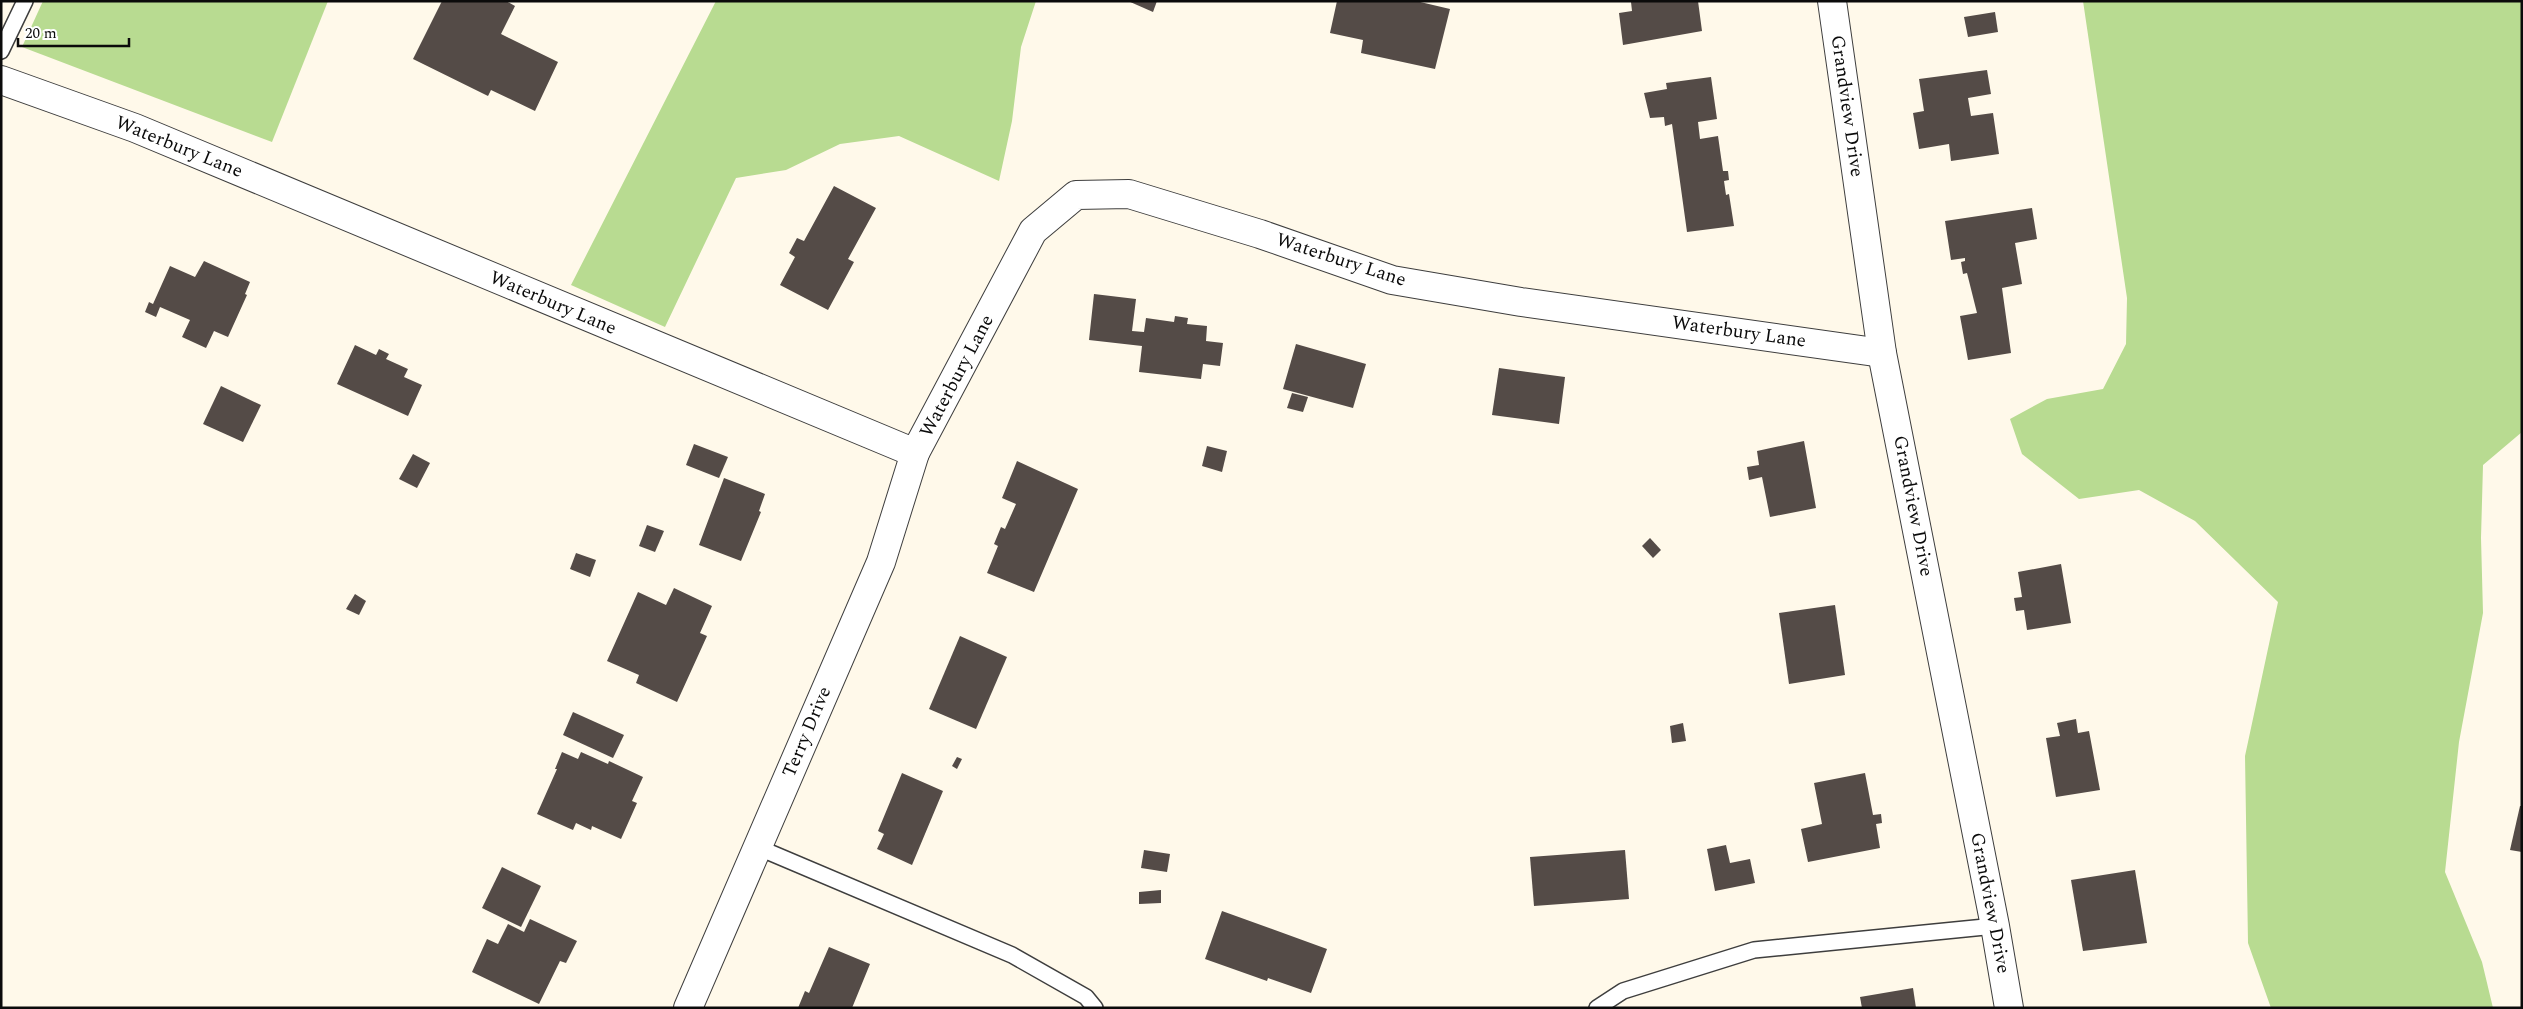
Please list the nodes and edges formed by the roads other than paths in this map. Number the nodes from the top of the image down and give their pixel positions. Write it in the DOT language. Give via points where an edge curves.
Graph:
graph roads {
  1 [pos="25,1"];
  2 [pos="1832,1"];
  3 [pos="1,51"];
  4 [pos="1,80"];
  5 [pos="1882,353"];
  6 [pos="915,453"];
  7 [pos="758,847"];
  8 [pos="1995,926"];
  9 [pos="688,1008"];
  10 [pos="1095,1008"];
  11 [pos="1597,1008"];
  12 [pos="2009,1008"];
  1 -- 3 [label="lane"];
  2 -- 5 [label="street, Grandview Drive"];
  4 -- 6 [label="street, Waterbury Lane" via="135,128"];
  5 -- 6 [label="street, Waterbury Lane" via="1521,302 1392,280 1260,234 1129,194 1076,195 1033,231"];
  5 -- 8 [label="street, Grandview Drive"];
  6 -- 7 [label="street, Terry Drive" via="881,562"];
  7 -- 9 [label="street, Terry Drive"];
  7 -- 10 [label="lane" via="1012,955 1086,997"];
  8 -- 11 [label="lane" via="1754,950 1623,991"];
  8 -- 12 [label="street, Grandview Drive"];
}
